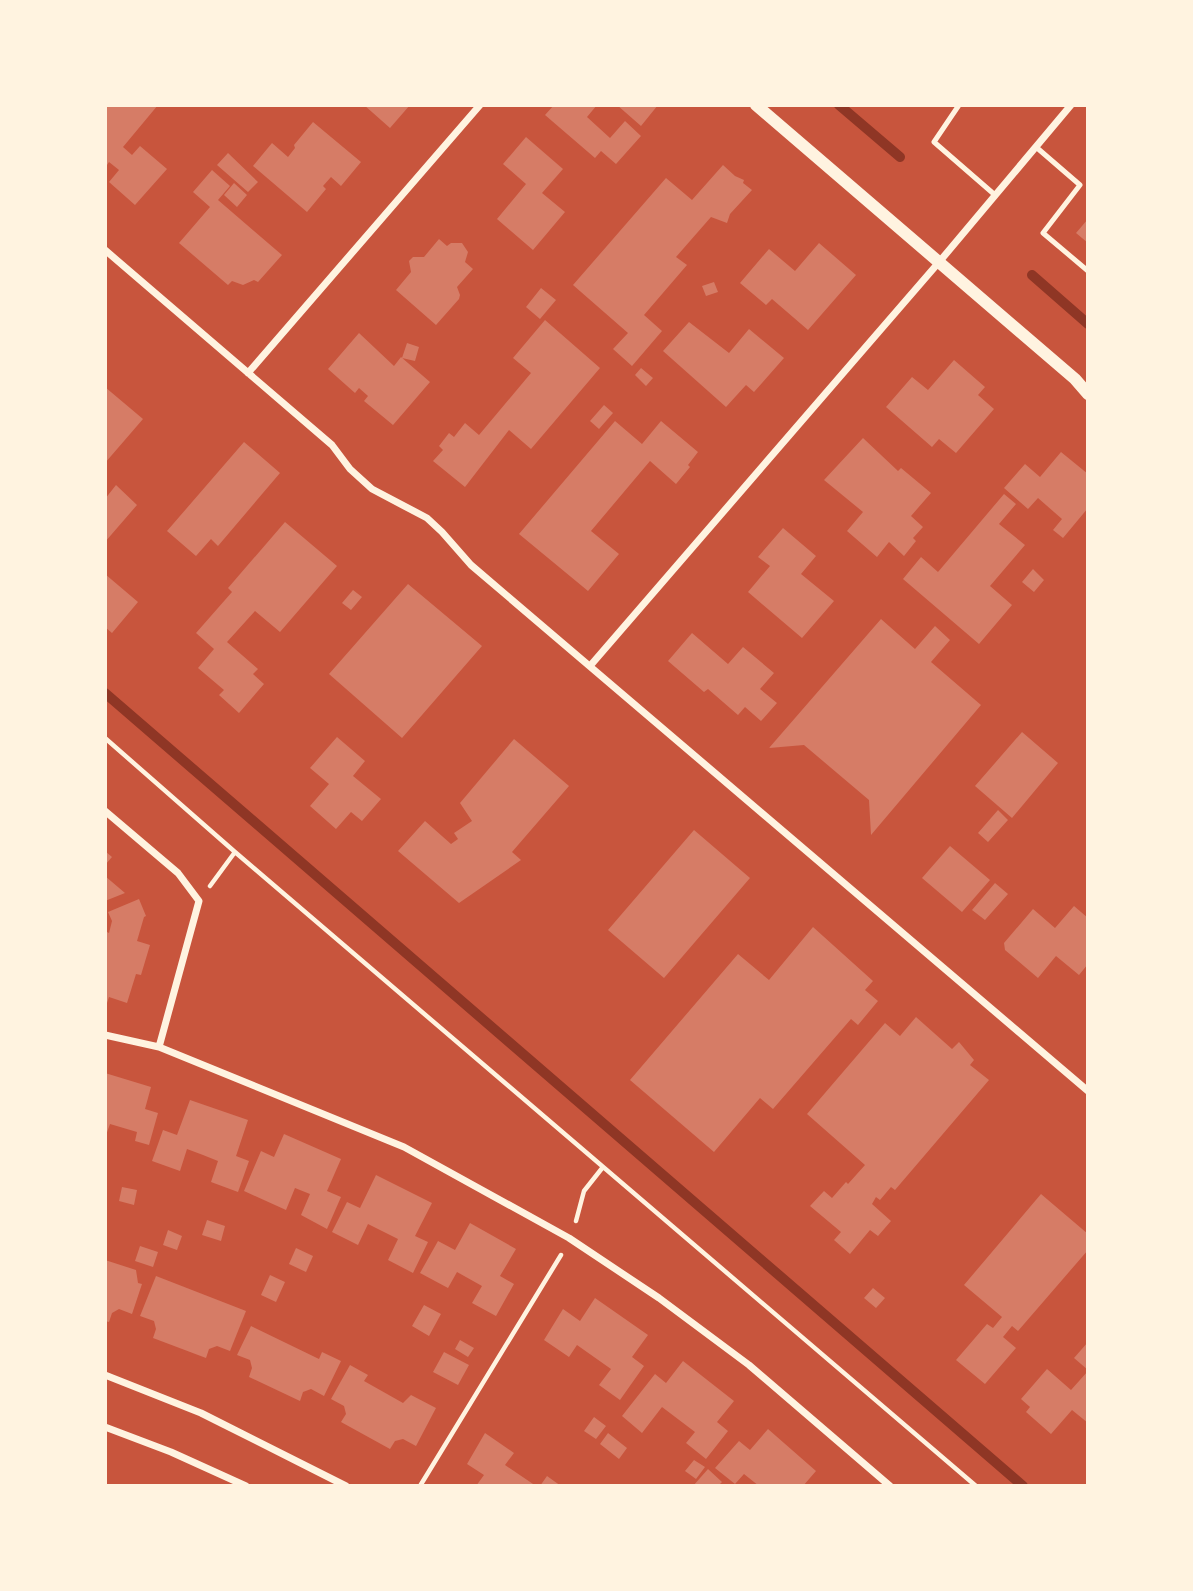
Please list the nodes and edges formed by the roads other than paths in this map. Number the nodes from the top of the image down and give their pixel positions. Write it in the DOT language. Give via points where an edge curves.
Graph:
graph roads {
  1 [pos="480,105"];
  2 [pos="756,105"];
  3 [pos="959,105"];
  4 [pos="1071,105"];
  5 [pos="1036,147"];
  6 [pos="995,195"];
  7 [pos="105,250"];
  8 [pos="940,261"];
  9 [pos="1088,271"];
  10 [pos="248,373"];
  11 [pos="1088,394"];
  12 [pos="590,666"];
  13 [pos="105,811"];
  14 [pos="105,1035"];
  15 [pos="159,1047"];
  16 [pos="1088,1091"];
  17 [pos="105,1375"];
  18 [pos="105,1427"];
  19 [pos="246,1486"];
  20 [pos="346,1486"];
  21 [pos="890,1486"];
  1 -- 10 [label="street"];
  2 -- 8 [label="street"];
  3 -- 6 [label="lane" via="934,142"];
  4 -- 5 [label="street"];
  5 -- 6 [label="street"];
  5 -- 9 [label="lane" via="1080,185 1044,233"];
  6 -- 8 [label="street"];
  7 -- 10 [label="street"];
  8 -- 11 [label="street"];
  8 -- 12 [label="street"];
  10 -- 12 [label="street" via="332,445 372,489 427,518 471,565"];
  12 -- 16 [label="street"];
  13 -- 15 [label="street" via="178,873 199,901"];
  14 -- 15 [label="street"];
  15 -- 21 [label="street" via="404,1147 569,1238 749,1365"];
  17 -- 20 [label="street" via="201,1413"];
  18 -- 19 [label="street"];
}
